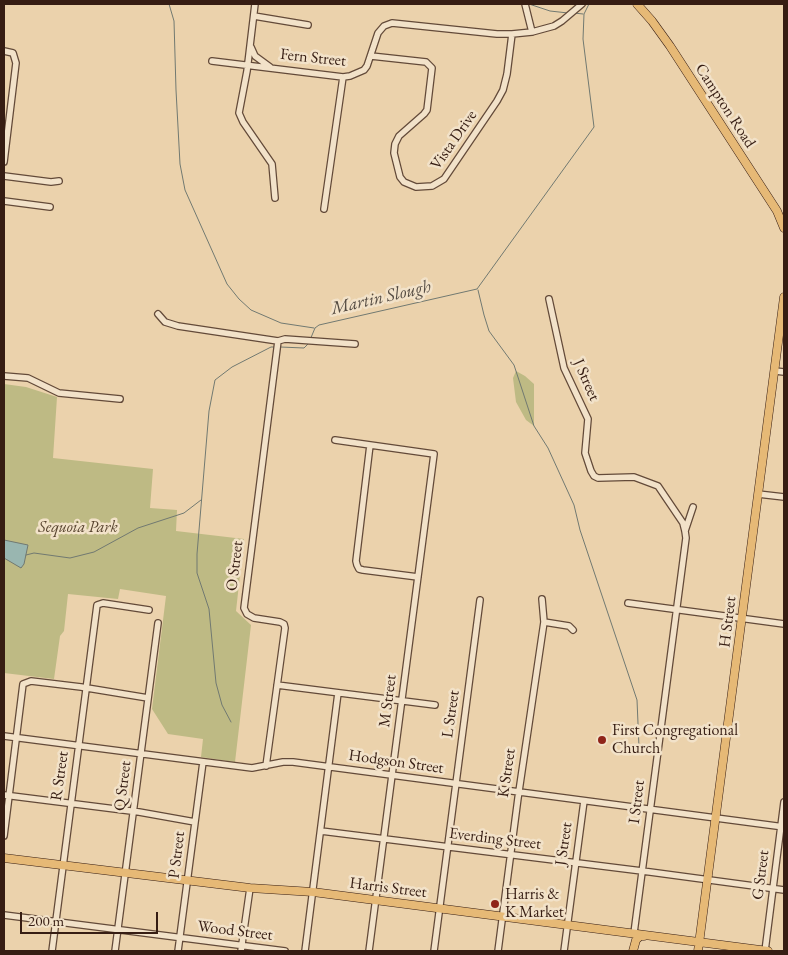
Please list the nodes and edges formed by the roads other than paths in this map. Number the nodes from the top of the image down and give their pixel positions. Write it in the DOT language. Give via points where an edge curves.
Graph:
graph roads {
  1 [pos="255,4"];
  2 [pos="525,4"];
  3 [pos="582,4"];
  4 [pos="636,4"];
  5 [pos="254,16"];
  6 [pos="308,25"];
  7 [pos="532,32"];
  8 [pos="512,34"];
  9 [pos="250,45"];
  10 [pos="4,51"];
  11 [pos="370,56"];
  12 [pos="212,61"];
  13 [pos="247,65"];
  14 [pos="272,68"];
  15 [pos="343,77"];
  16 [pos="4,150"];
  17 [pos="4,162"];
  18 [pos="4,176"];
  19 [pos="59,181"];
  20 [pos="275,198"];
  21 [pos="4,201"];
  22 [pos="50,207"];
  23 [pos="324,209"];
  24 [pos="784,228"];
  25 [pos="784,297"];
  26 [pos="549,299"];
  27 [pos="158,314"];
  28 [pos="278,341"];
  29 [pos="355,344"];
  30 [pos="775,371"];
  31 [pos="784,372"];
  32 [pos="4,376"];
  33 [pos="120,399"];
  34 [pos="335,440"];
  35 [pos="370,444"];
  36 [pos="758,494"];
  37 [pos="784,498"];
  38 [pos="692,507"];
  39 [pos="685,531"];
  40 [pos="418,577"];
  41 [pos="480,600"];
  42 [pos="542,600"];
  43 [pos="628,603"];
  44 [pos="149,610"];
  45 [pos="676,610"];
  46 [pos="742,619"];
  47 [pos="544,622"];
  48 [pos="158,623"];
  49 [pos="784,624"];
  50 [pos="572,630"];
  51 [pos="276,685"];
  52 [pos="86,688"];
  53 [pos="338,693"];
  54 [pos="148,698"];
  55 [pos="402,701"];
  56 [pos="435,705"];
  57 [pos="4,736"];
  58 [pos="17,737"];
  59 [pos="79,746"];
  60 [pos="140,754"];
  61 [pos="203,762"];
  62 [pos="266,766"];
  63 [pos="328,767"];
  64 [pos="392,776"];
  65 [pos="455,784"];
  66 [pos="518,792"];
  67 [pos="6,795"];
  68 [pos="584,800"];
  69 [pos="784,802"];
  70 [pos="70,804"];
  71 [pos="650,809"];
  72 [pos="133,811"];
  73 [pos="716,818"];
  74 [pos="195,822"];
  75 [pos="783,827"];
  76 [pos="320,831"];
  77 [pos="4,836"];
  78 [pos="384,839"];
  79 [pos="447,846"];
  80 [pos="511,855"];
  81 [pos="4,858"];
  82 [pos="575,862"];
  83 [pos="63,865"];
  84 [pos="642,871"];
  85 [pos="126,873"];
  86 [pos="188,881"];
  87 [pos="708,881"];
  88 [pos="250,888"];
  89 [pos="773,889"];
  90 [pos="784,890"];
  91 [pos="313,892"];
  92 [pos="376,900"];
  93 [pos="439,908"];
  94 [pos="4,915"];
  95 [pos="503,916"];
  96 [pos="55,922"];
  97 [pos="567,925"];
  98 [pos="118,929"];
  99 [pos="634,933"];
  100 [pos="648,935"];
  101 [pos="180,938"];
  102 [pos="700,942"];
  103 [pos="242,948"];
  104 [pos="52,951"];
  105 [pos="115,951"];
  106 [pos="178,951"];
  107 [pos="285,951"];
  108 [pos="305,951"];
  109 [pos="369,951"];
  110 [pos="434,951"];
  111 [pos="498,951"];
  112 [pos="564,951"];
  113 [pos="632,951"];
  114 [pos="698,951"];
  115 [pos="766,951"];
  1 -- 5 [label="street"];
  2 -- 7 [label="street"];
  3 -- 7 [label="street, Fern Street" via="554,26"];
  4 -- 24 [label="main road, Campton Road" via="670,46 777,211"];
  5 -- 6 [label="street"];
  5 -- 9 [label="street"];
  7 -- 8 [label="street, Fern Street"];
  8 -- 11 [label="street, Fern Street" via="392,23 378,33"];
  8 -- 11 [label="street, Vista Drive" via="503,90 444,179 432,186 416,187 404,182 394,153 399,136 427,110 432,68 426,62"];
  9 -- 13 [label="street"];
  9 -- 14 [label="street" via="255,56"];
  10 -- 16 [label="street" via="14,53 16,58"];
  11 -- 15 [label="street, Fern Street" via="364,70"];
  12 -- 13 [label="street, Fern Street"];
  13 -- 14 [label="street, Fern Street"];
  13 -- 20 [label="street" via="239,113 272,164"];
  14 -- 15 [label="street, Fern Street"];
  15 -- 23 [label="street"];
  16 -- 17 [label="street"];
  18 -- 19 [label="street"];
  21 -- 22 [label="street"];
  25 -- 30 [label="main road, H Street"];
  26 -- 39 [label="street, J Street" via="564,368 588,419 585,453 591,471 598,478 634,477 658,486"];
  27 -- 28 [label="street" via="165,322 178,326"];
  28 -- 29 [label="street"];
  28 -- 51 [label="street, O Street" via="244,608 254,618 284,624"];
  30 -- 31 [label="street"];
  30 -- 36 [label="main road, H Street"];
  32 -- 33 [label="street" via="28,378 59,393"];
  34 -- 35 [label="street"];
  35 -- 40 [label="street" via="356,561 359,569"];
  35 -- 40 [label="street, M Street" via="434,454"];
  36 -- 37 [label="street"];
  36 -- 46 [label="main road, H Street"];
  38 -- 39 [label="street"];
  39 -- 45 [label="street, I Street"];
  40 -- 55 [label="street, M Street"];
  41 -- 65 [label="street, L Street"];
  42 -- 47 [label="street, K Street"];
  43 -- 45 [label="street"];
  44 -- 52 [label="street, R Street" via="97,605"];
  45 -- 46 [label="street"];
  45 -- 71 [label="street, I Street"];
  46 -- 49 [label="street"];
  46 -- 73 [label="main road, H Street"];
  47 -- 50 [label="street" via="569,626"];
  47 -- 66 [label="street, K Street"];
  48 -- 54 [label="street, Q Street"];
  51 -- 53 [label="street"];
  51 -- 62 [label="street, O Street"];
  52 -- 54 [label="street"];
  52 -- 58 [label="street" via="31,681 23,684"];
  52 -- 59 [label="street, R Street"];
  53 -- 55 [label="street"];
  53 -- 63 [label="street"];
  54 -- 60 [label="street, Q Street"];
  55 -- 56 [label="street"];
  55 -- 64 [label="street, M Street"];
  57 -- 58 [label="street, Hodgson Street"];
  58 -- 59 [label="street, Hodgson Street"];
  58 -- 67 [label="street"];
  59 -- 60 [label="street, Hodgson Street"];
  59 -- 70 [label="street, R Street"];
  60 -- 61 [label="street, Hodgson Street"];
  60 -- 72 [label="street, Q Street"];
  61 -- 62 [label="street, Hodgson Street" via="252,768"];
  61 -- 74 [label="street, P Street"];
  62 -- 63 [label="street, Hodgson Street" via="293,762"];
  63 -- 64 [label="street, Hodgson Street"];
  63 -- 76 [label="street"];
  64 -- 65 [label="street, Hodgson Street"];
  64 -- 78 [label="street, M Street"];
  65 -- 66 [label="street, Hodgson Street"];
  65 -- 79 [label="street, L Street"];
  66 -- 68 [label="street, Hodgson Street"];
  66 -- 80 [label="street, K Street"];
  67 -- 70 [label="street"];
  67 -- 77 [label="street"];
  68 -- 71 [label="street, Hodgson Street"];
  68 -- 82 [label="street, J Street"];
  69 -- 75 [label="street, G Street"];
  70 -- 72 [label="street"];
  70 -- 83 [label="street, R Street"];
  71 -- 73 [label="street, Hodgson Street"];
  71 -- 84 [label="street, I Street"];
  72 -- 74 [label="street"];
  72 -- 85 [label="street, Q Street"];
  73 -- 75 [label="street, Hodgson Street"];
  73 -- 87 [label="main road, H Street"];
  74 -- 86 [label="street, P Street"];
  75 -- 89 [label="street, G Street"];
  76 -- 78 [label="street, Everding Street"];
  76 -- 91 [label="street"];
  78 -- 79 [label="street, Everding Street"];
  78 -- 92 [label="street, M Street"];
  79 -- 80 [label="street, Everding Street"];
  79 -- 93 [label="street, L Street"];
  80 -- 82 [label="street, Everding Street"];
  80 -- 95 [label="street, K Street"];
  81 -- 83 [label="main road, Harris Street"];
  82 -- 84 [label="street, Everding Street"];
  82 -- 97 [label="street, J Street"];
  83 -- 85 [label="main road, Harris Street"];
  83 -- 96 [label="street, R Street"];
  84 -- 87 [label="street, Everding Street"];
  84 -- 99 [label="street, I Street"];
  85 -- 86 [label="main road, Harris Street"];
  85 -- 98 [label="street, Q Street"];
  86 -- 88 [label="main road, Harris Street"];
  86 -- 101 [label="street, P Street"];
  87 -- 89 [label="street, Everding Street"];
  87 -- 102 [label="main road, H Street"];
  88 -- 91 [label="main road, Harris Street"];
  88 -- 103 [label="street"];
  89 -- 90 [label="street, Everding Street"];
  89 -- 115 [label="street, G Street"];
  91 -- 92 [label="main road, Harris Street"];
  91 -- 108 [label="street"];
  92 -- 93 [label="main road, Harris Street"];
  92 -- 109 [label="street, M Street"];
  93 -- 95 [label="main road, Harris Street"];
  93 -- 110 [label="street, L Street"];
  94 -- 96 [label="street, Wood Street"];
  95 -- 97 [label="main road, Harris Street"];
  95 -- 111 [label="street, K Street"];
  96 -- 98 [label="street, Wood Street"];
  96 -- 104 [label="street, R Street"];
  97 -- 99 [label="main road, Harris Street"];
  97 -- 112 [label="street, J Street"];
  98 -- 101 [label="street, Wood Street"];
  98 -- 105 [label="street, Q Street"];
  99 -- 100 [label="main road, Harris Street"];
  99 -- 113 [label="main road, I Street"];
  100 -- 102 [label="main road, Harris Street"];
  100 -- 113 [label="main road" via="638,937"];
  101 -- 103 [label="street, Wood Street"];
  101 -- 106 [label="street, P Street"];
  102 -- 114 [label="main road, H Street"];
  102 -- 115 [label="main road, Harris Street"];
  103 -- 107 [label="street, Wood Street"];
}
